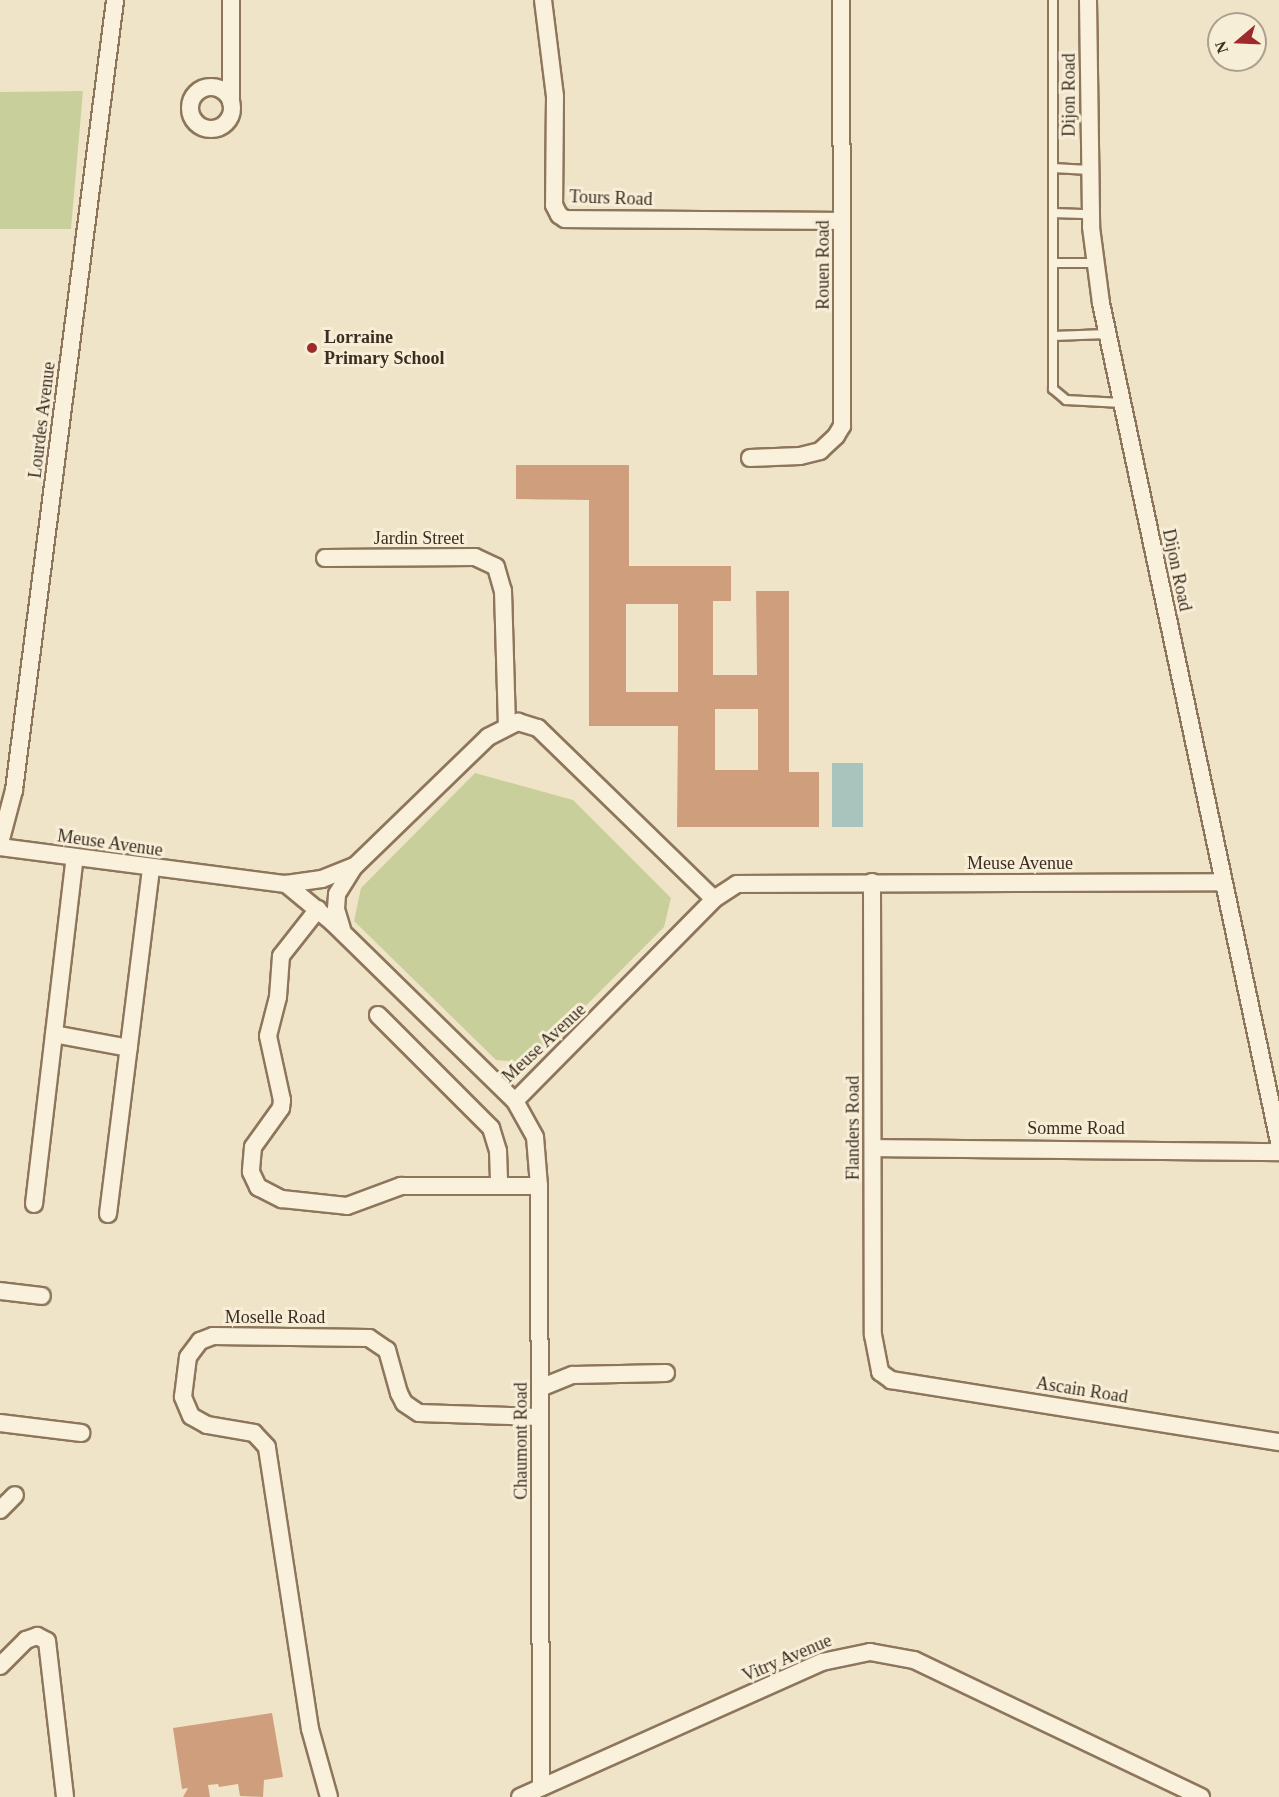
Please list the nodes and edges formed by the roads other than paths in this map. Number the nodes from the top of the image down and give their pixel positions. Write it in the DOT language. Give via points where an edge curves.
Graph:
graph roads {
  1 [pos="115,0"];
  2 [pos="231,0"];
  3 [pos="543,0"];
  4 [pos="841,0"];
  5 [pos="1053,0"];
  6 [pos="1088,0"];
  7 [pos="231,102"];
  8 [pos="1053,168"];
  9 [pos="1089,170"];
  10 [pos="1053,213"];
  11 [pos="1090,214"];
  12 [pos="842,221"];
  13 [pos="1053,263"];
  14 [pos="1095,263"];
  15 [pos="1107,334"];
  16 [pos="1053,336"];
  17 [pos="1122,403"];
  18 [pos="750,458"];
  19 [pos="325,558"];
  20 [pos="507,724"];
  21 [pos="0,845"];
  22 [pos="75,857"];
  23 [pos="354,866"];
  24 [pos="152,868"];
  25 [pos="872,882"];
  26 [pos="1222,882"];
  27 [pos="286,884"];
  28 [pos="714,899"];
  29 [pos="318,909"];
  30 [pos="345,936"];
  31 [pos="378,1015"];
  32 [pos="54,1034"];
  33 [pos="129,1048"];
  34 [pos="515,1101"];
  35 [pos="1279,1142"];
  36 [pos="873,1148"];
  37 [pos="1279,1152"];
  38 [pos="499,1185"];
  39 [pos="539,1186"];
  40 [pos="34,1204"];
  41 [pos="108,1215"];
  42 [pos="0,1291"];
  43 [pos="42,1296"];
  44 [pos="880,1372"];
  45 [pos="666,1373"];
  46 [pos="540,1388"];
  47 [pos="540,1417"];
  48 [pos="0,1423"];
  49 [pos="81,1433"];
  50 [pos="1279,1442"];
  51 [pos="15,1495"];
  52 [pos="0,1510"];
  53 [pos="0,1666"];
  54 [pos="541,1787"];
  55 [pos="65,1797"];
  56 [pos="329,1797"];
  57 [pos="520,1797"];
  58 [pos="1201,1797"];
  1 -- 21 [label="street, Lourdes Avenue" via="14,790"];
  2 -- 7 [label="street"];
  3 -- 12 [label="street, Tours Road" via="555,96 554,205 559,215 565,219"];
  4 -- 12 [label="street, Rouen Road"];
  5 -- 8 [label="lane"];
  6 -- 9 [label="street, Dijon Road"];
  8 -- 9 [label="lane"];
  8 -- 10 [label="lane"];
  9 -- 11 [label="street, Dijon Road"];
  10 -- 11 [label="lane"];
  10 -- 13 [label="lane"];
  11 -- 14 [label="street, Dijon Road"];
  12 -- 18 [label="street, Rouen Road" via="842,426 820,451"];
  13 -- 14 [label="lane"];
  13 -- 16 [label="lane"];
  14 -- 15 [label="street, Dijon Road"];
  15 -- 16 [label="lane"];
  15 -- 17 [label="street, Dijon Road"];
  16 -- 17 [label="lane" via="1053,389 1061,399"];
  17 -- 26 [label="street, Dijon Road"];
  19 -- 20 [label="street, Jardin Street" via="475,557 496,567 503,591"];
  20 -- 23 [label="street, Meuse Avenue" via="488,737"];
  20 -- 28 [label="street" via="518,722 538,728"];
  21 -- 22 [label="street, Meuse Avenue"];
  22 -- 24 [label="street, Meuse Avenue"];
  22 -- 32 [label="street"];
  23 -- 27 [label="street, Meuse Avenue" via="322,879"];
  23 -- 30 [label="street, Meuse Avenue" via="337,894 336,909"];
  24 -- 27 [label="street, Meuse Avenue"];
  24 -- 33 [label="street"];
  25 -- 26 [label="street, Meuse Avenue"];
  25 -- 28 [label="street, Meuse Avenue" via="737,884"];
  25 -- 36 [label="street, Flanders Road"];
  26 -- 35 [label="street, Dijon Road"];
  27 -- 29 [label="street, Meuse Avenue"];
  28 -- 34 [label="street, Meuse Avenue"];
  29 -- 30 [label="street, Meuse Avenue"];
  29 -- 38 [label="street" via="280,956 278,997 268,1036 281,1108 253,1147 253,1180 267,1193 282,1198 347,1206 401,1186"];
  30 -- 34 [label="street, Meuse Avenue"];
  31 -- 38 [label="street" via="491,1128 498,1151"];
  32 -- 33 [label="street"];
  32 -- 40 [label="street"];
  33 -- 41 [label="street"];
  34 -- 39 [label="street, Chaumont Road" via="535,1137"];
  36 -- 37 [label="street, Somme Road"];
  36 -- 44 [label="street, Flanders Road" via="873,1335"];
  38 -- 39 [label="street"];
  39 -- 46 [label="street, Chaumont Road"];
  42 -- 43 [label="street"];
  44 -- 50 [label="street, Ascain Road" via="891,1380"];
  45 -- 46 [label="street" via="573,1375"];
  46 -- 47 [label="street, Chaumont Road"];
  47 -- 54 [label="street, Chaumont Road"];
  47 -- 56 [label="street, Moselle Road" via="419,1413 404,1403 399,1394 387,1350 369,1338 213,1336 200,1341 188,1357 183,1397 191,1416 207,1425 254,1433 267,1447 310,1729"];
  48 -- 49 [label="street"];
  51 -- 52 [label="street"];
  53 -- 55 [label="street" via="31,1637 47,1641"];
  54 -- 57 [label="street, Vitry Avenue"];
  54 -- 58 [label="street, Vitry Avenue" via="822,1662 870,1652 914,1660"];
}
